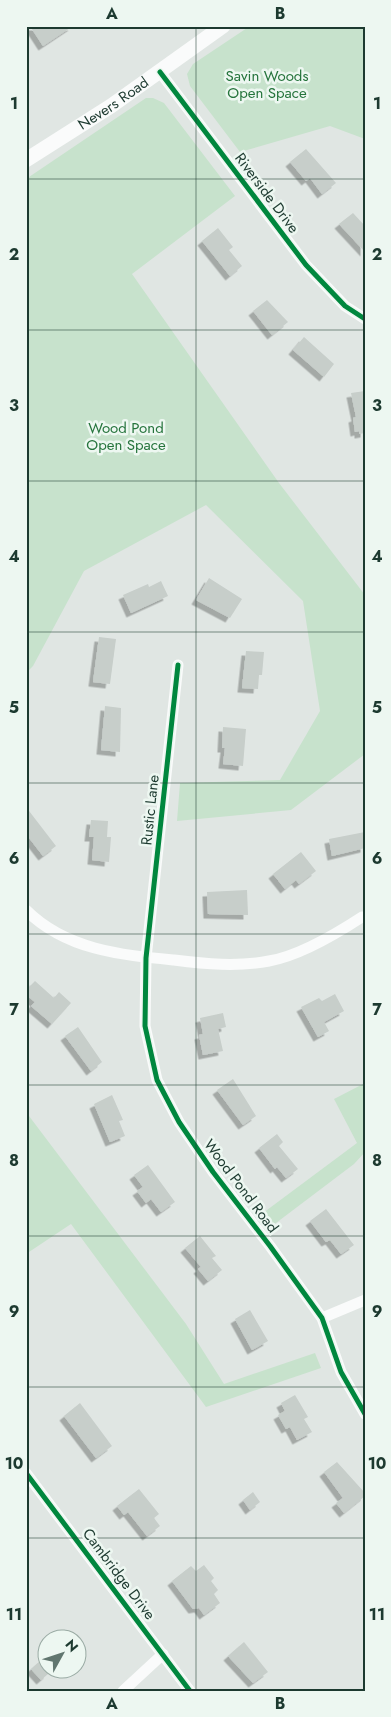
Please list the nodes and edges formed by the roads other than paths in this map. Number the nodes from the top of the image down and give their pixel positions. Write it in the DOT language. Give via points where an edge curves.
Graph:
graph roads {
  1 [pos="223,26"];
  2 [pos="160,72"];
  3 [pos="26,160"];
  4 [pos="365,318"];
  5 [pos="178,665"];
  6 [pos="26,910"];
  7 [pos="362,918"];
  8 [pos="146,958"];
  9 [pos="365,1300"];
  10 [pos="322,1318"];
  11 [pos="365,1414"];
  12 [pos="26,1473"];
  13 [pos="163,1654"];
  14 [pos="123,1691"];
  15 [pos="190,1691"];
  1 -- 2 [label="street, Nevers Road"];
  2 -- 3 [label="street, Nevers Road"];
  2 -- 4 [label="street, Riverside Drive" via="306,265 346,306"];
  5 -- 8 [label="street, Rustic Lane"];
  6 -- 8 [label="street" via="63,937 84,946"];
  7 -- 8 [label="street" via="314,945 270,961 216,965"];
  8 -- 10 [label="street, Wood Pond Road" via="145,1026 157,1080 179,1122 213,1172"];
  9 -- 10 [label="street"];
  10 -- 11 [label="street, Wood Pond Road" via="341,1372"];
  12 -- 13 [label="street, Cambridge Drive"];
  13 -- 14 [label="street"];
  13 -- 15 [label="street, Cambridge Drive"];
}
